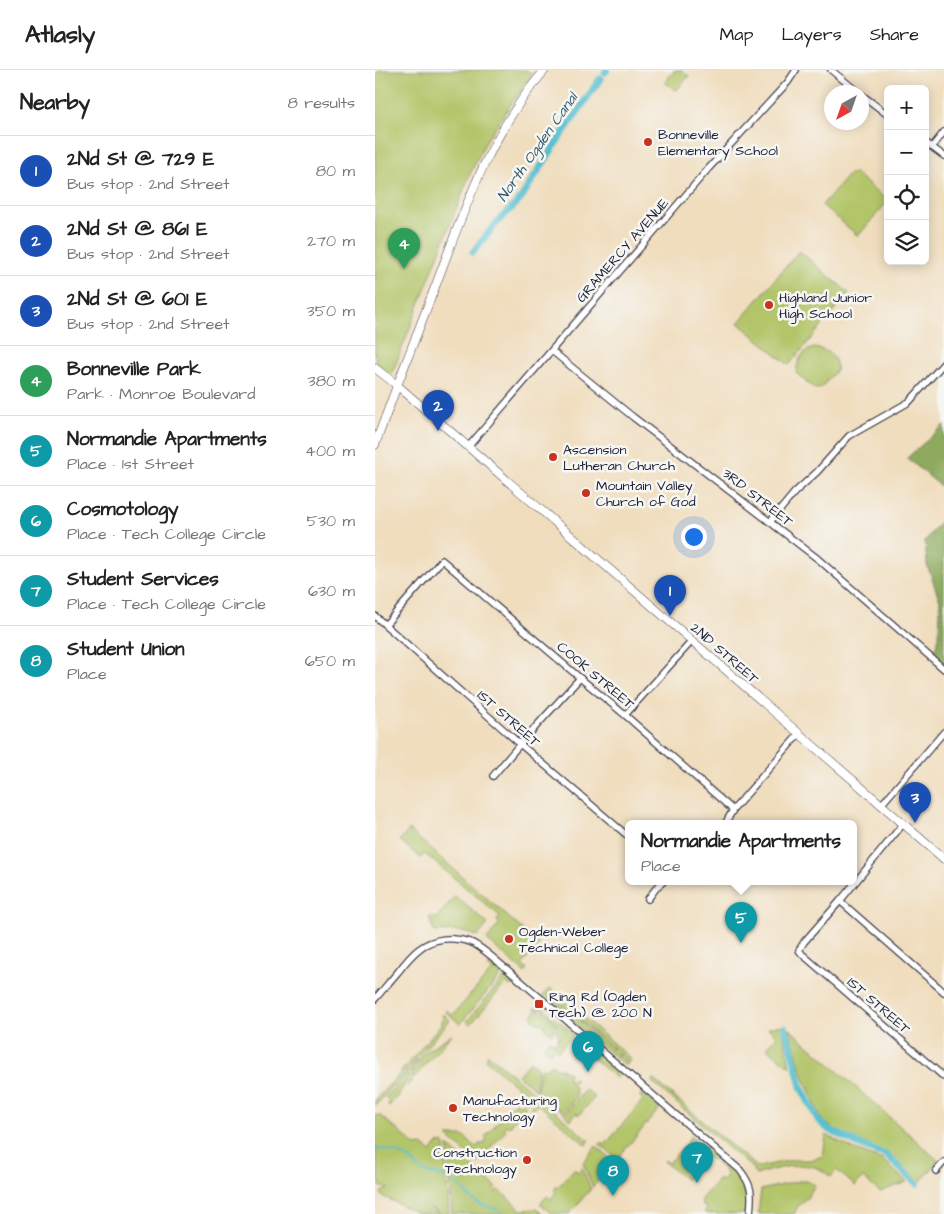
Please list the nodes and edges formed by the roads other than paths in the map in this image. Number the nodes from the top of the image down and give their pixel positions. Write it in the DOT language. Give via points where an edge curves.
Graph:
graph roads {
  1 [pos="545,70"];
  2 [pos="796,70"];
  3 [pos="831,70"];
  4 [pos="849,85"];
  5 [pos="869,101"];
  6 [pos="884,111"];
  7 [pos="944,132"];
  8 [pos="929,145"];
  9 [pos="932,147"];
  10 [pos="944,156"];
  11 [pos="552,351"];
  12 [pos="944,363"];
  13 [pos="375,368"];
  14 [pos="398,386"];
  15 [pos="375,445"];
  16 [pos="468,447"];
  17 [pos="770,522"];
  18 [pos="375,616"];
  19 [pos="385,625"];
  20 [pos="692,641"];
  21 [pos="944,669"];
  22 [pos="580,678"];
  23 [pos="625,715"];
  24 [pos="944,732"];
  25 [pos="799,734"];
  26 [pos="520,744"];
  27 [pos="493,776"];
  28 [pos="881,805"];
  29 [pos="733,810"];
  30 [pos="727,820"];
  31 [pos="903,824"];
  32 [pos="625,834"];
  33 [pos="944,859"];
  34 [pos="857,880"];
  35 [pos="659,885"];
  36 [pos="853,885"];
  37 [pos="648,899"];
  38 [pos="840,901"];
  39 [pos="944,992"];
  40 [pos="375,999"];
  41 [pos="944,1077"];
  42 [pos="944,1162"];
  43 [pos="936,1171"];
  44 [pos="750,1214"];
  1 -- 14 [label="main road" via="516,106 479,173"];
  2 -- 11 [label="street, GRAMERCY AVENUE"];
  3 -- 4 [label="street"];
  5 -- 6 [label="street"];
  7 -- 9 [label="street"];
  8 -- 9 [label="street"];
  9 -- 10 [label="street"];
  11 -- 16 [label="street, GRAMERCY AVENUE"];
  11 -- 17 [label="street, 3RD STREET"];
  12 -- 17 [label="street" via="909,402 849,436"];
  13 -- 14 [label="main road, 2ND STREET"];
  14 -- 15 [label="main road"];
  14 -- 16 [label="main road, 2ND STREET"];
  16 -- 20 [label="main road, 2ND STREET"];
  17 -- 21 [label="street, 3RD STREET"];
  18 -- 19 [label="street, 1ST STREET"];
  19 -- 22 [label="street, COOK STREET" via="442,560"];
  19 -- 26 [label="street, 1ST STREET"];
  20 -- 23 [label="street"];
  20 -- 25 [label="main road, 2ND STREET"];
  22 -- 23 [label="street, COOK STREET"];
  22 -- 26 [label="street"];
  23 -- 29 [label="street, COOK STREET"];
  24 -- 28 [label="street"];
  25 -- 28 [label="main road, 2ND STREET"];
  25 -- 29 [label="street"];
  26 -- 27 [label="street"];
  26 -- 32 [label="street, 1ST STREET"];
  28 -- 31 [label="main road, 2ND STREET"];
  29 -- 30 [label="street"];
  31 -- 33 [label="main road, 2ND STREET"];
  31 -- 34 [label="street"];
  35 -- 37 [label="street"];
  36 -- 38 [label="street"];
  38 -- 39 [label="street"];
  38 -- 41 [label="street, 1ST STREET" via="799,950"];
  40 -- 44 [label="street" via="424,946 433,941 455,938 471,942 740,1170 749,1182"];
  42 -- 43 [label="street"];
}
